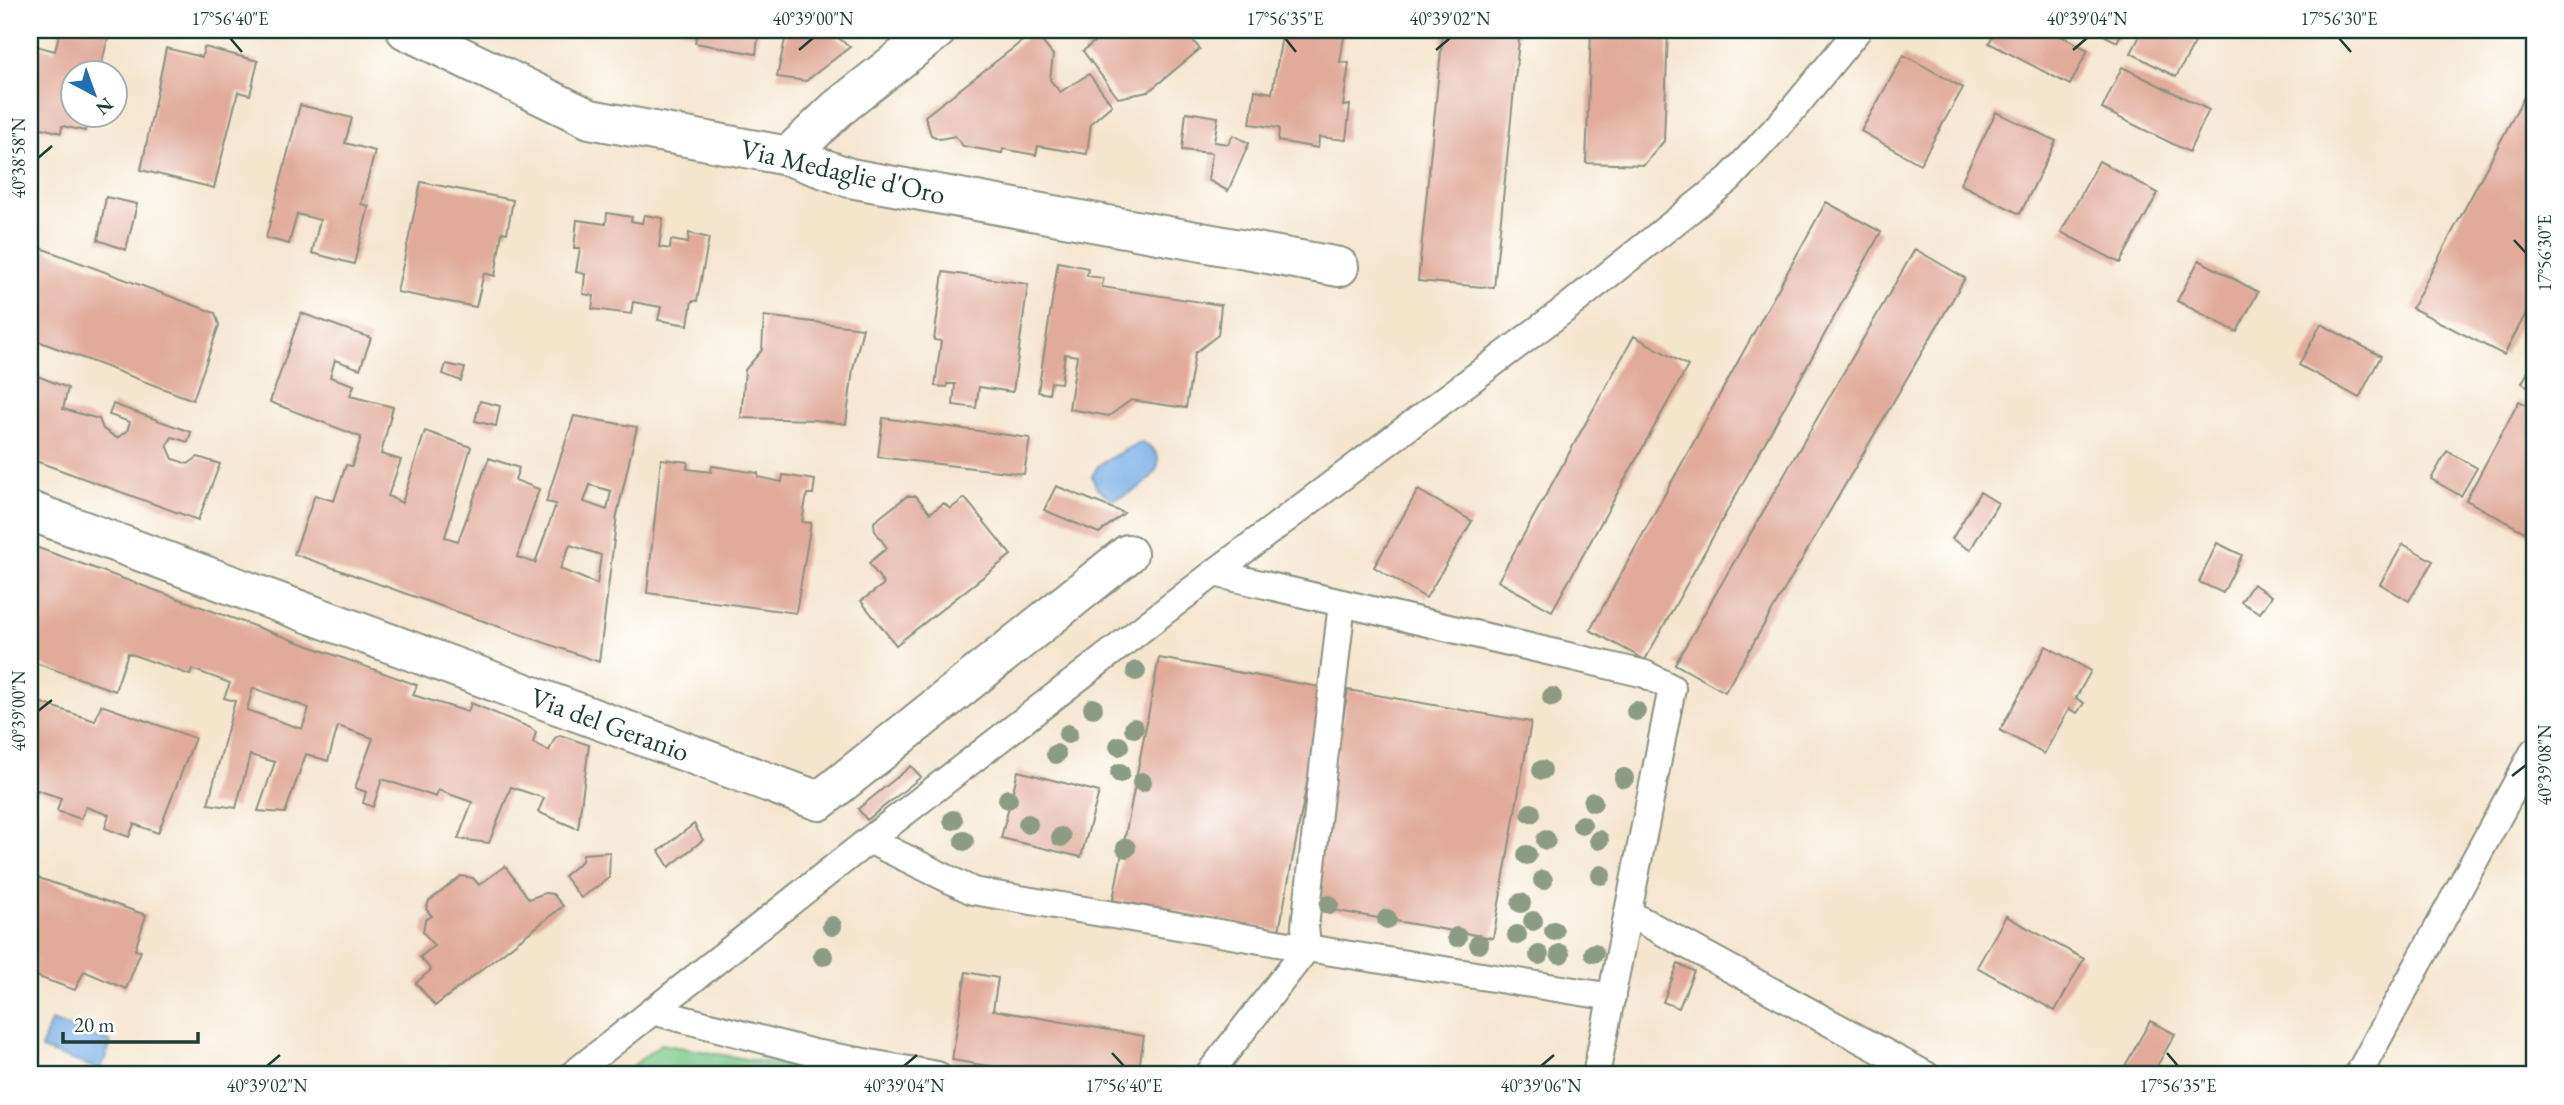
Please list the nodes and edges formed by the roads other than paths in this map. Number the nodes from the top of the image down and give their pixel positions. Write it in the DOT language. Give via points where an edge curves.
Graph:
graph roads {
  1 [pos="406,30"];
  2 [pos="936,30"];
  3 [pos="1858,30"];
  4 [pos="788,156"];
  5 [pos="1339,267"];
  6 [pos="30,511"];
  7 [pos="1128,554"];
  8 [pos="1214,573"];
  9 [pos="1342,603"];
  10 [pos="2534,751"];
  11 [pos="869,839"];
  12 [pos="1628,914"];
  13 [pos="1307,948"];
  14 [pos="1612,997"];
  15 [pos="652,1011"];
  16 [pos="572,1075"];
  17 [pos="937,1075"];
  18 [pos="1208,1075"];
  19 [pos="1596,1075"];
  20 [pos="1926,1075"];
  21 [pos="2358,1075"];
  1 -- 4 [label="street, Via Medaglie d'Oro" via="590,119"];
  2 -- 4 [label="street" via="837,109"];
  3 -- 8 [label="lane" via="1730,179"];
  4 -- 5 [label="street, Via Medaglie d'Oro" via="850,178"];
  6 -- 7 [label="street, Via del Geranio" via="819,801"];
  8 -- 9 [label="lane"];
  8 -- 11 [label="lane"];
  9 -- 12 [label="lane" via="1645,674 1672,688"];
  9 -- 13 [label="lane" via="1305,926"];
  10 -- 21 [label="lane"];
  11 -- 13 [label="lane" via="973,891"];
  11 -- 15 [label="lane"];
  12 -- 14 [label="lane"];
  12 -- 20 [label="lane"];
  13 -- 14 [label="lane"];
  13 -- 18 [label="lane"];
  14 -- 19 [label="lane"];
  15 -- 16 [label="lane"];
  15 -- 17 [label="lane" via="814,1053"];
}
